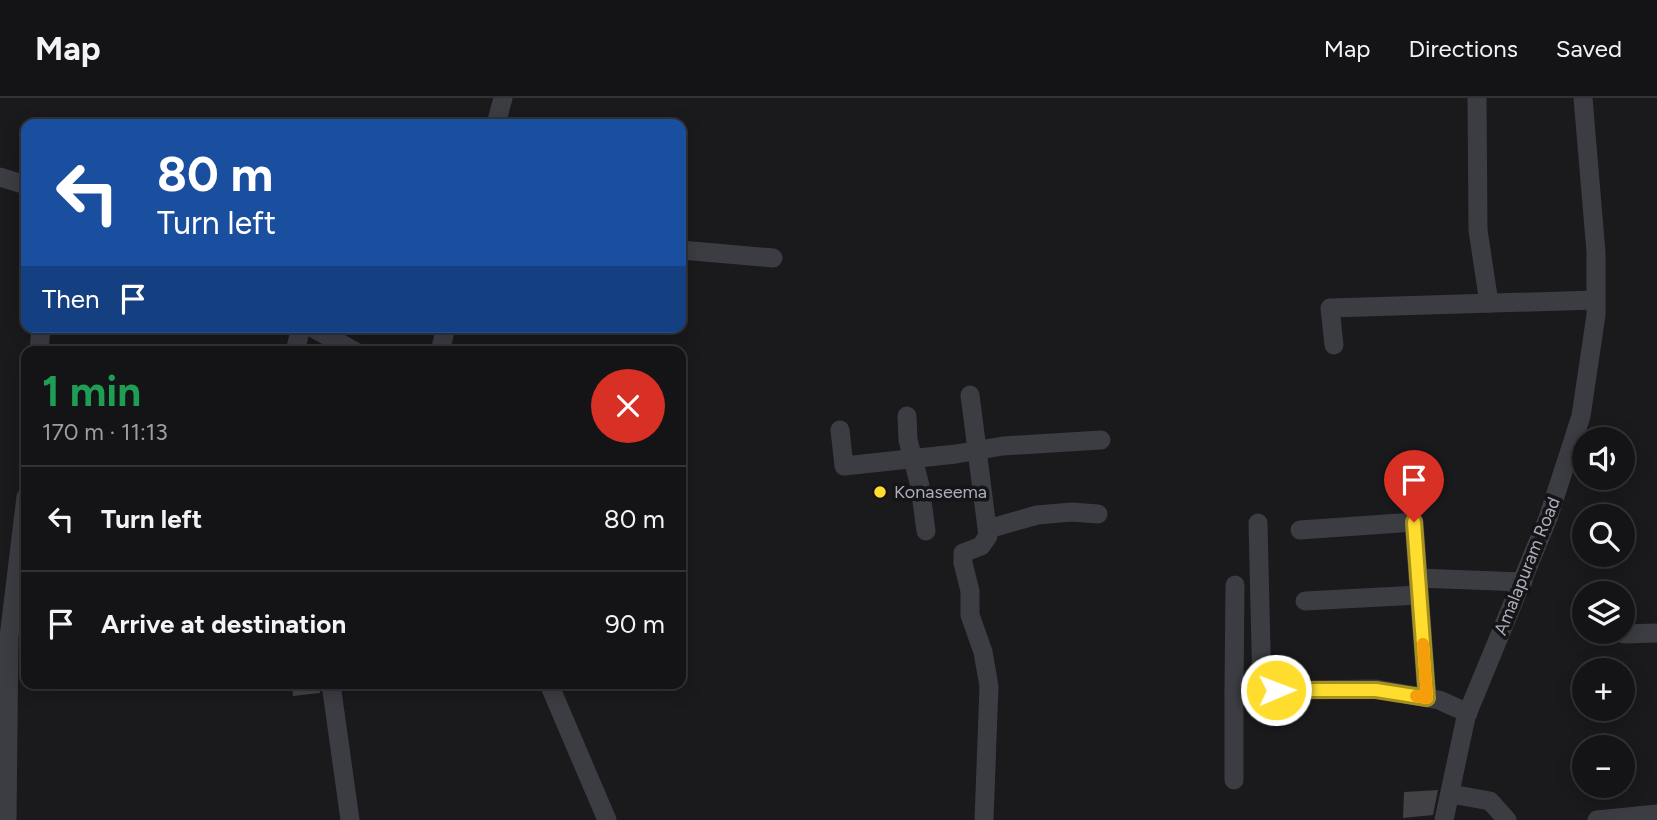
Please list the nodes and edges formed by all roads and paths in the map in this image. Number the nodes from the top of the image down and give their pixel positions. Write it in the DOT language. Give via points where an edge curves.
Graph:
graph roads {
  1 [pos="503,98"];
  2 [pos="1476,98"];
  3 [pos="1583,98"];
  4 [pos="497,119"];
  5 [pos="0,177"];
  6 [pos="21,183"];
  7 [pos="686,250"];
  8 [pos="773,258"];
  9 [pos="1596,300"];
  10 [pos="1489,303"];
  11 [pos="323,333"];
  12 [pos="1334,345"];
  13 [pos="345,346"];
  14 [pos="970,395"];
  15 [pos="907,416"];
  16 [pos="840,430"];
  17 [pos="1101,440"];
  18 [pos="978,451"];
  19 [pos="911,459"];
  20 [pos="1098,514"];
  21 [pos="1258,523"];
  22 [pos="21,528"];
  23 [pos="988,529"];
  24 [pos="1300,530"];
  25 [pos="926,531"];
  26 [pos="1523,582"];
  27 [pos="1235,585"];
  28 [pos="1419,587"];
  29 [pos="1305,601"];
  30 [pos="5,628"];
  31 [pos="1657,633"];
  32 [pos="1635,634"];
  33 [pos="332,689"];
  34 [pos="551,689"];
  35 [pos="1262,690"];
  36 [pos="1234,691"];
  37 [pos="1427,698"];
  38 [pos="1468,713"];
  39 [pos="1234,780"];
  40 [pos="1451,794"];
  41 [pos="1657,814"];
  42 [pos="7,820"];
  43 [pos="351,820"];
  44 [pos="607,820"];
  45 [pos="984,820"];
  46 [pos="1444,820"];
  47 [pos="1507,820"];
  48 [pos="1597,820"];
  1 -- 4 [label="street"];
  2 -- 10 [label="street" via="1478,230"];
  3 -- 9 [label="street, Amalapuram Road"];
  5 -- 6 [label="street"];
  7 -- 8 [label="street"];
  9 -- 10 [label="street"];
  9 -- 26 [label="street, Amalapuram Road" via="1581,416"];
  10 -- 12 [label="street" via="1330,308"];
  11 -- 13 [label="street"];
  14 -- 18 [label="street"];
  15 -- 19 [label="street"];
  16 -- 19 [label="street" via="844,466"];
  17 -- 18 [label="street"];
  18 -- 19 [label="street"];
  18 -- 23 [label="street"];
  19 -- 25 [label="street"];
  20 -- 23 [label="street" via="1037,515"];
  21 -- 35 [label="street"];
  22 -- 30 [label="street"];
  23 -- 45 [label="street" via="981,546 963,553 970,615 989,686"];
  24 -- 28 [label="street" via="1414,522"];
  26 -- 28 [label="street"];
  26 -- 38 [label="street, Amalapuram Road"];
  27 -- 36 [label="street"];
  28 -- 29 [label="street"];
  28 -- 37 [label="street"];
  30 -- 42 [label="street"];
  31 -- 32 [label="street"];
  33 -- 43 [label="street"];
  34 -- 44 [label="street"];
  35 -- 36 [label="street"];
  35 -- 37 [label="street" via="1376,690"];
  36 -- 39 [label="street"];
  37 -- 38 [label="street"];
  38 -- 40 [label="street, Amalapuram Road"];
  40 -- 46 [label="street, Amalapuram Road"];
  40 -- 47 [label="street" via="1490,801"];
  41 -- 48 [label="street"];
}
